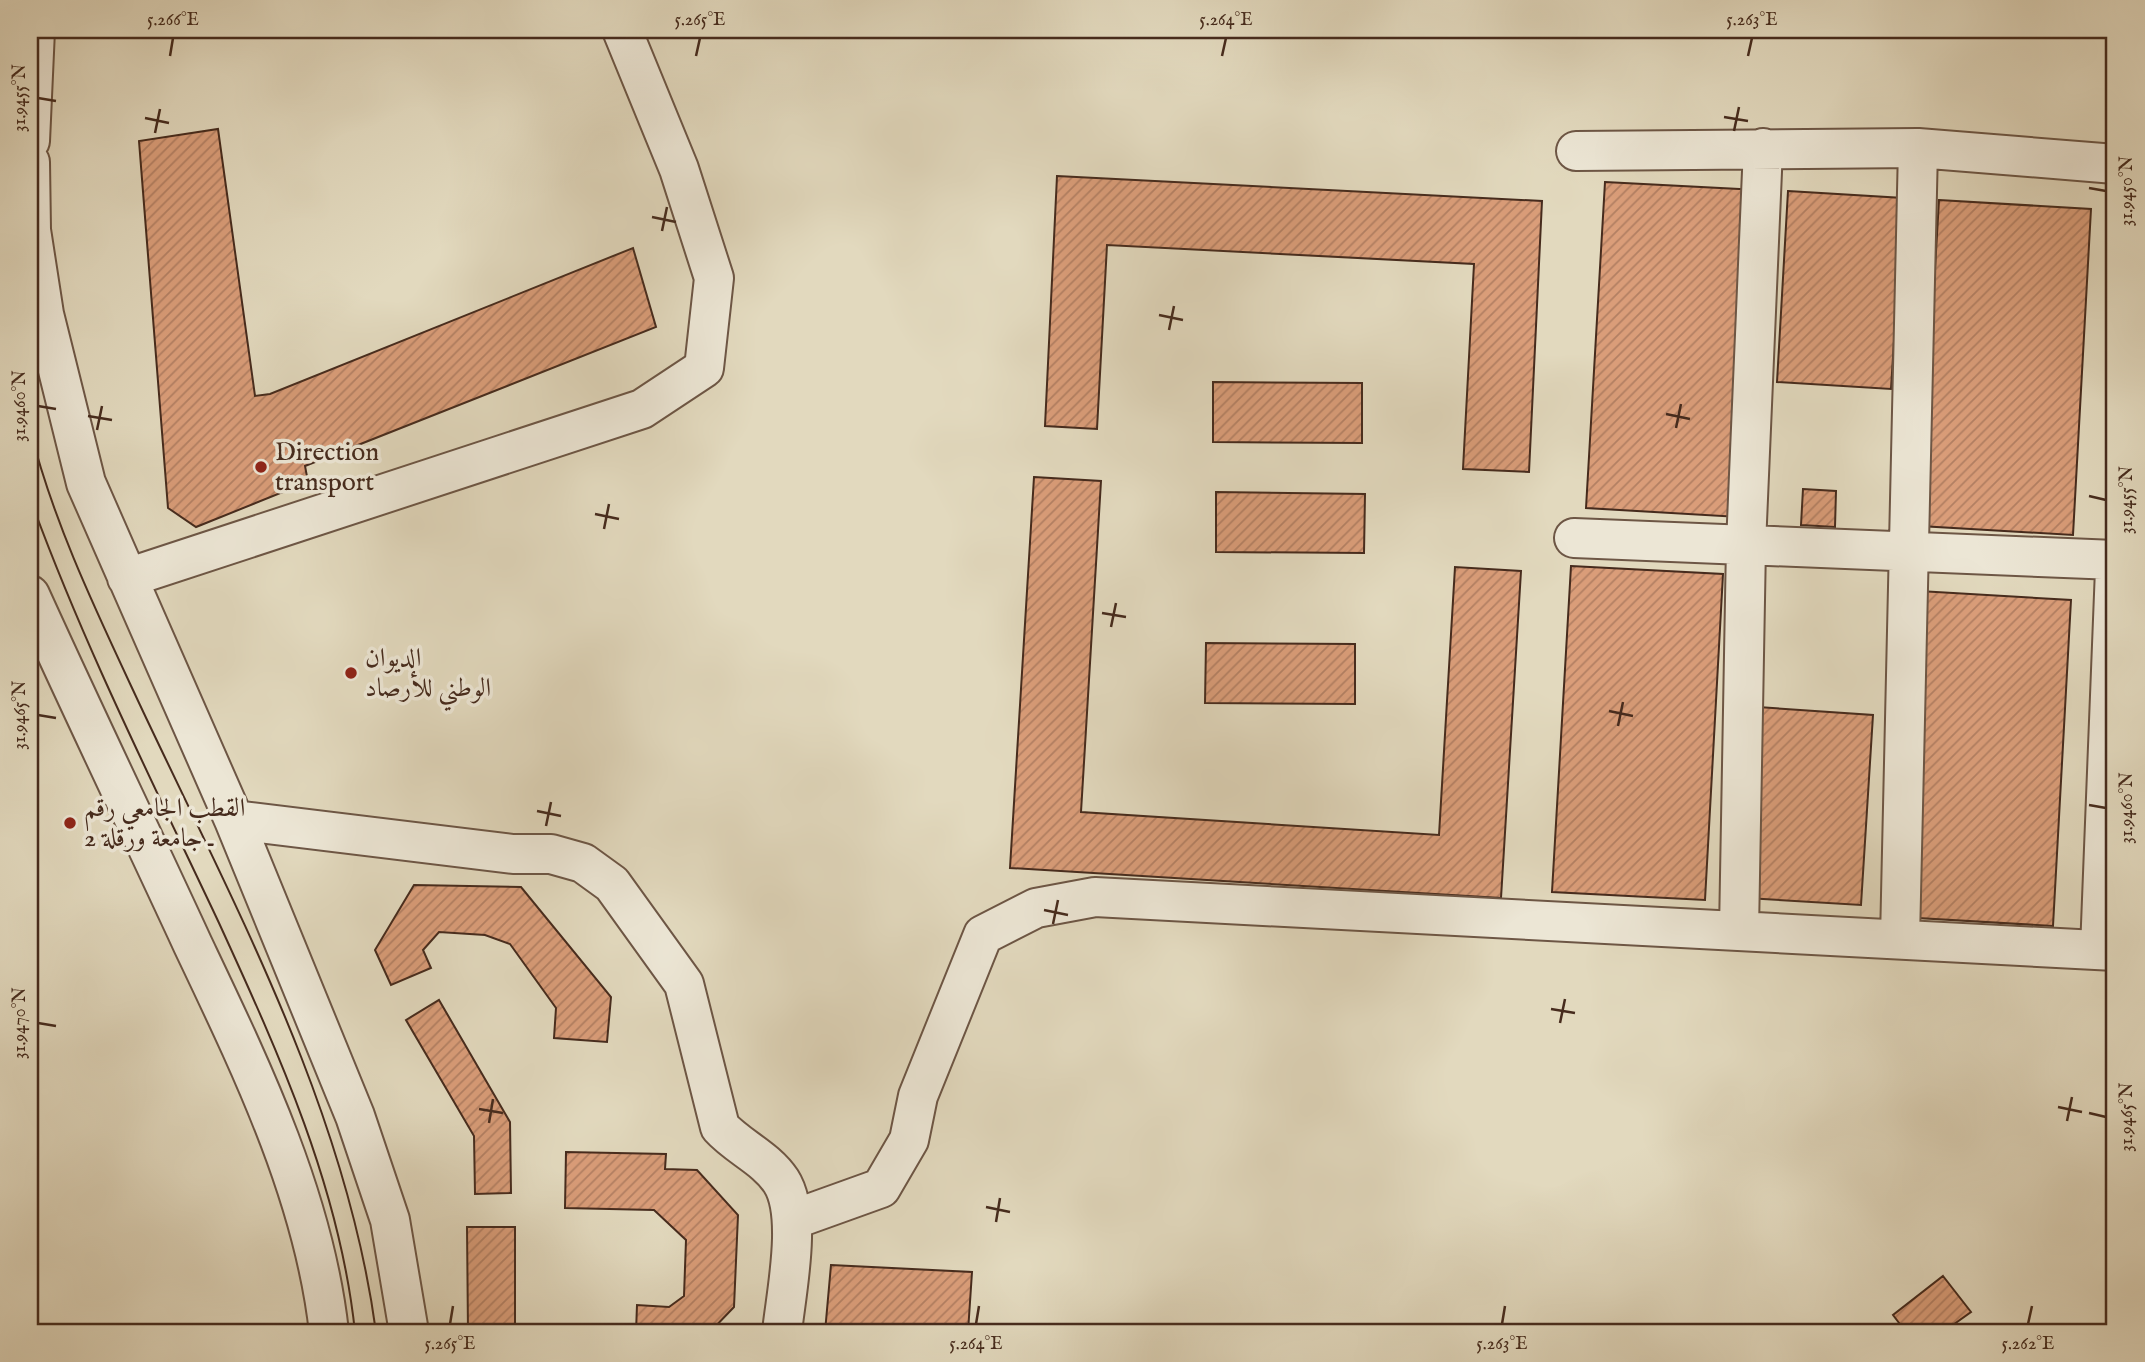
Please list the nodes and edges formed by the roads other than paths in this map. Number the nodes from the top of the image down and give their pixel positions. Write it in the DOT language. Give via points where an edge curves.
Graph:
graph roads {
  1 [pos="35,30"];
  2 [pos="622,30"];
  3 [pos="30,141"];
  4 [pos="1763,148"];
  5 [pos="1918,148"];
  6 [pos="1576,151"];
  7 [pos="30,162"];
  8 [pos="2115,164"];
  9 [pos="1574,538"];
  10 [pos="1746,545"];
  11 [pos="1911,552"];
  12 [pos="2115,560"];
  13 [pos="2115,569"];
  14 [pos="127,578"];
  15 [pos="30,595"];
  16 [pos="234,820"];
  17 [pos="1739,931"];
  18 [pos="1900,939"];
  19 [pos="2108,950"];
  20 [pos="792,1220"];
  21 [pos="328,1332"];
  22 [pos="409,1332"];
  23 [pos="782,1332"];
  1 -- 3 [label="street"];
  2 -- 14 [label="street" via="679,169 714,278 704,368 642,409"];
  4 -- 5 [label="street"];
  4 -- 6 [label="street"];
  4 -- 10 [label="street"];
  5 -- 8 [label="street"];
  5 -- 11 [label="street"];
  7 -- 14 [label="street" via="31,230 64,404 86,483"];
  9 -- 10 [label="street"];
  10 -- 11 [label="street"];
  10 -- 17 [label="street"];
  11 -- 12 [label="street"];
  11 -- 18 [label="street"];
  13 -- 19 [label="street"];
  14 -- 16 [label="street"];
  15 -- 21 [label="street" via="247,1058 302,1205 325,1299"];
  16 -- 20 [label="street" via="513,854 551,854 583,863 612,884 684,984 720,1127 757,1155 781,1181"];
  16 -- 22 [label="street" via="355,1115 390,1220"];
  17 -- 18 [label="street"];
  17 -- 20 [label="street" via="1095,897 1036,908 983,935 918,1096 909,1140 881,1188"];
  18 -- 19 [label="street"];
  20 -- 23 [label="street"];
}
